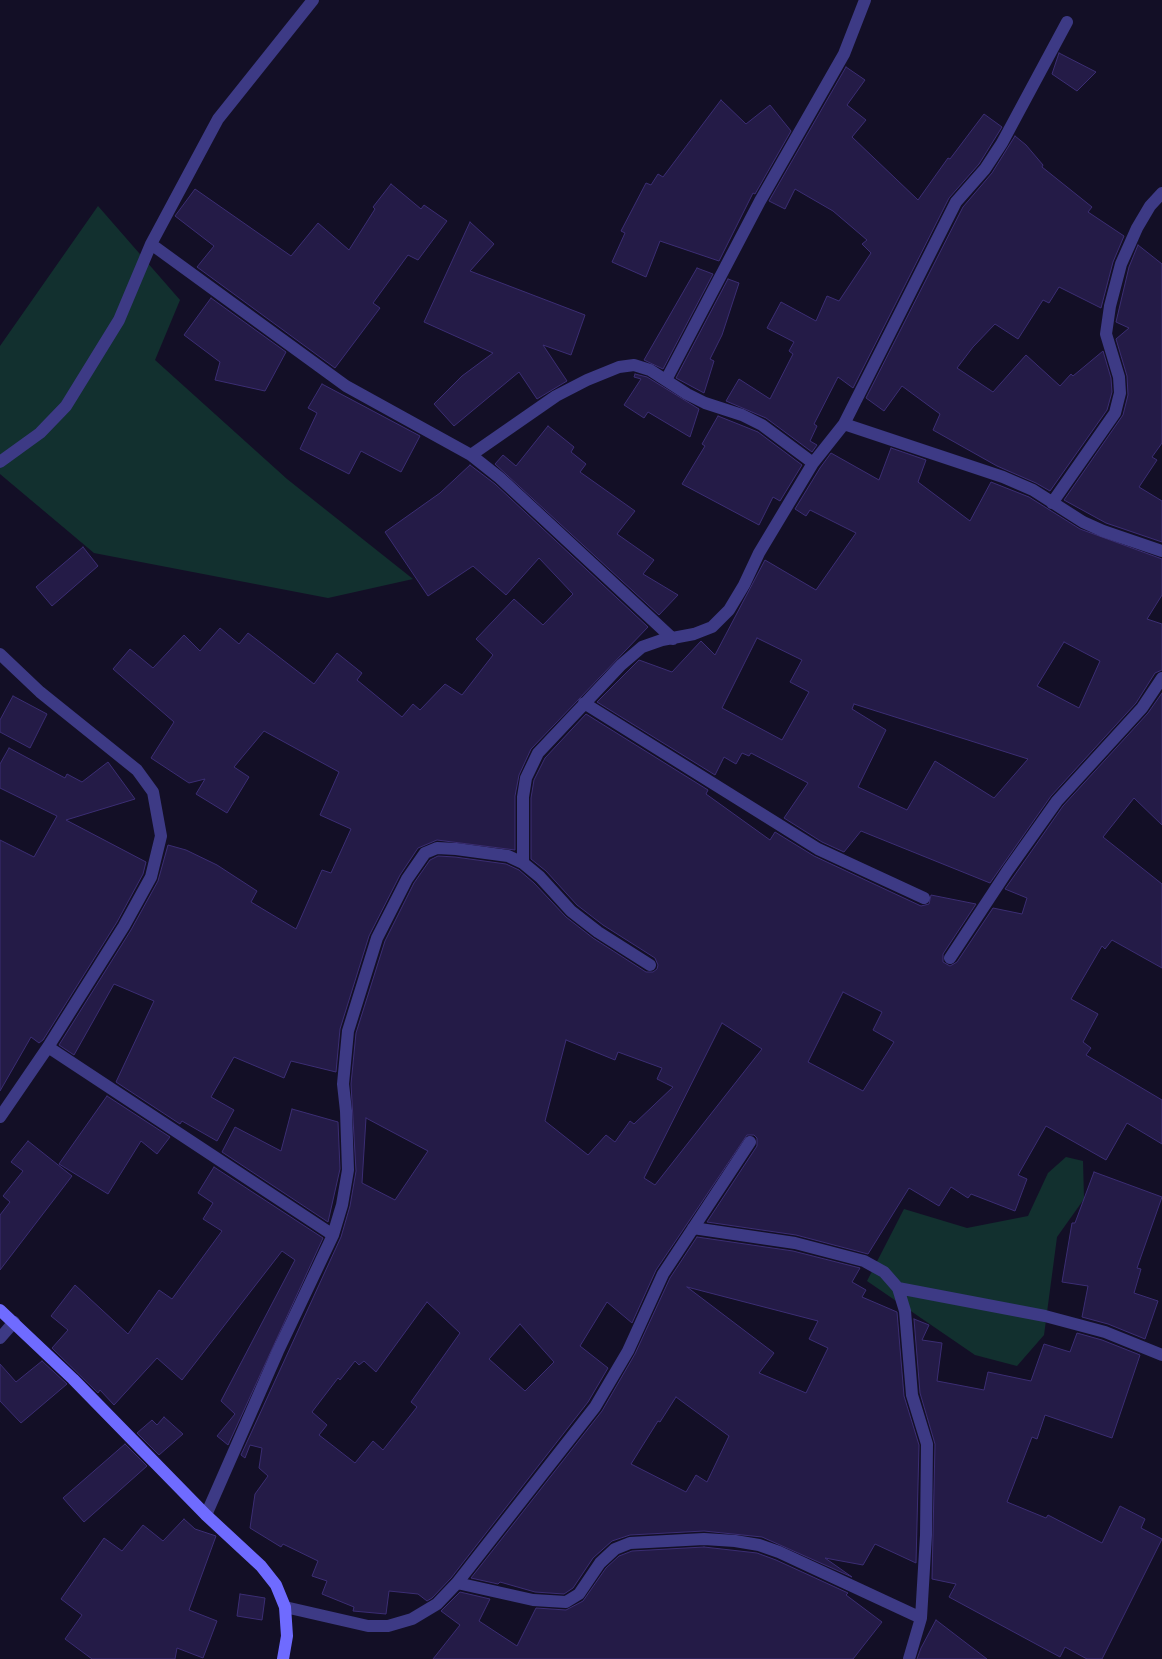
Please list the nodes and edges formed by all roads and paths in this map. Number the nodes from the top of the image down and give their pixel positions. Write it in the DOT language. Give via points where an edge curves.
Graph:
graph roads {
  1 [pos="313,0"];
  2 [pos="865,0"];
  3 [pos="1068,22"];
  4 [pos="1162,193"];
  5 [pos="151,244"];
  6 [pos="666,380"];
  7 [pos="844,424"];
  8 [pos="471,455"];
  9 [pos="0,462"];
  10 [pos="813,463"];
  11 [pos="1052,503"];
  12 [pos="1162,551"];
  13 [pos="673,638"];
  14 [pos="0,654"];
  15 [pos="1162,678"];
  16 [pos="584,703"];
  17 [pos="523,863"];
  18 [pos="924,898"];
  19 [pos="950,958"];
  20 [pos="650,965"];
  21 [pos="48,1047"];
  22 [pos="0,1117"];
  23 [pos="750,1142"];
  24 [pos="693,1228"];
  25 [pos="333,1235"];
  26 [pos="898,1288"];
  27 [pos="0,1310"];
  28 [pos="14,1322"];
  29 [pos="0,1338"];
  30 [pos="1162,1355"];
  31 [pos="206,1515"];
  32 [pos="457,1583"];
  33 [pos="285,1607"];
  34 [pos="921,1618"];
  35 [pos="283,1659"];
  36 [pos="909,1659"];
  1 -- 5 [label="street" via="218,119"];
  2 -- 6 [label="street" via="844,54 760,201"];
  3 -- 7 [label="street" via="1002,143 985,169 956,202"];
  4 -- 11 [label="street" via="1137,228 1121,264 1110,306 1106,334 1119,377 1120,393 1115,413"];
  5 -- 8 [label="street" via="346,386"];
  5 -- 9 [label="street" via="118,320 66,406 40,433"];
  6 -- 8 [label="street" via="634,365 619,367 556,396"];
  6 -- 10 [label="street" via="705,403 762,425"];
  7 -- 10 [label="street"];
  7 -- 11 [label="street" via="1003,477 1033,490"];
  8 -- 13 [label="street"];
  10 -- 13 [label="street" via="728,610 712,627"];
  11 -- 12 [label="street" via="1103,531"];
  13 -- 16 [label="street" via="642,648"];
  14 -- 21 [label="street" via="40,692 137,770 153,792 161,836 151,877"];
  15 -- 19 [label="street" via="1142,708 1057,801"];
  16 -- 17 [label="street" via="538,753 526,778 521,820"];
  16 -- 18 [label="street" via="818,849"];
  17 -- 20 [label="street" via="571,911"];
  17 -- 25 [label="street" via="508,856 437,848 425,853 407,879 377,938 348,1031 343,1084 348,1170"];
  21 -- 22 [label="street"];
  21 -- 25 [label="street"];
  23 -- 24 [label="street"];
  24 -- 26 [label="street" via="795,1243 864,1261 884,1272"];
  24 -- 32 [label="street" via="663,1274 628,1351 596,1407"];
  25 -- 31 [label="street"];
  26 -- 30 [label="street" via="1045,1316 1105,1332"];
  26 -- 34 [label="street" via="905,1311 912,1395 927,1444"];
  27 -- 28 [label="street"];
  28 -- 29 [label="street"];
  28 -- 31 [label="street"];
  31 -- 33 [label="street" via="260,1566 276,1585"];
  32 -- 33 [label="street" via="437,1604 412,1619 388,1626 368,1626"];
  32 -- 34 [label="street" via="533,1600 566,1602 579,1594 600,1563 616,1549 630,1543 704,1539 735,1541 779,1552"];
  33 -- 35 [label="street" via="287,1636"];
  34 -- 36 [label="street"];
}
